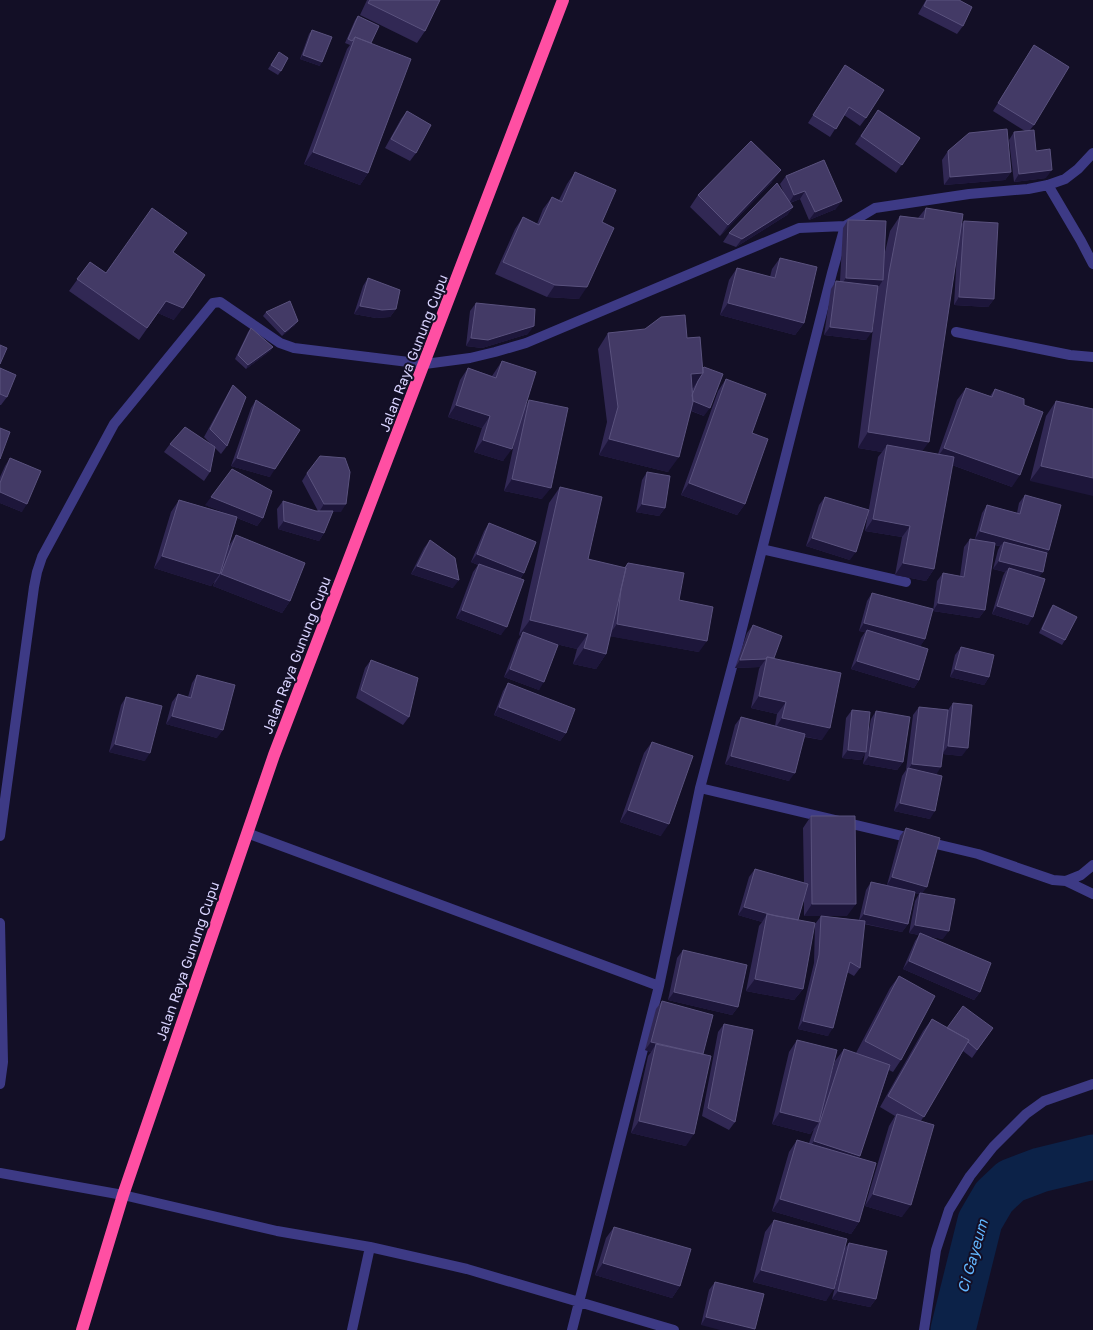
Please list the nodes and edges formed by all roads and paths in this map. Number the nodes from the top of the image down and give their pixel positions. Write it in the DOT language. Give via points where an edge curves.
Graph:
graph roads {
  1 [pos="563,0"];
  2 [pos="1092,155"];
  3 [pos="1048,185"];
  4 [pos="846,226"];
  5 [pos="1093,264"];
  6 [pos="956,332"];
  7 [pos="1093,357"];
  8 [pos="425,364"];
  9 [pos="762,549"];
  10 [pos="906,582"];
  11 [pos="700,788"];
  12 [pos="247,833"];
  13 [pos="0,836"];
  14 [pos="1093,865"];
  15 [pos="1066,881"];
  16 [pos="1093,894"];
  17 [pos="0,923"];
  18 [pos="0,958"];
  19 [pos="659,986"];
  20 [pos="0,1084"];
  21 [pos="1093,1084"];
  22 [pos="0,1173"];
  23 [pos="123,1195"];
  24 [pos="370,1247"];
  25 [pos="579,1302"];
  26 [pos="82,1330"];
  27 [pos="352,1330"];
  28 [pos="572,1330"];
  29 [pos="674,1330"];
  30 [pos="924,1330"];
  1 -- 8 [label="highway, Jalan Raya Gunung Cupu"];
  2 -- 3 [label="street" via="1065,179"];
  3 -- 4 [label="street" via="875,208"];
  3 -- 5 [label="street"];
  4 -- 8 [label="street" via="799,228 526,342 470,358"];
  4 -- 9 [label="street"];
  6 -- 7 [label="street"];
  8 -- 12 [label="highway, Jalan Raya Gunung Cupu" via="274,755"];
  8 -- 13 [label="street" via="287,346 220,302 211,306 114,424 42,557 34,587"];
  9 -- 10 [label="street"];
  9 -- 11 [label="street"];
  11 -- 15 [label="street" via="978,854 1053,880"];
  11 -- 19 [label="street"];
  12 -- 19 [label="street"];
  12 -- 23 [label="highway, Jalan Raya Gunung Cupu"];
  14 -- 15 [label="street" via="1081,875"];
  15 -- 16 [label="street"];
  17 -- 18 [label="street"];
  18 -- 20 [label="street" via="3,1062"];
  19 -- 25 [label="street"];
  21 -- 30 [label="street" via="1044,1101 1026,1114 970,1176 949,1210 936,1250"];
  22 -- 23 [label="street"];
  23 -- 24 [label="street" via="277,1231"];
  23 -- 26 [label="highway, Jalan Raya Gunung Cupu"];
  24 -- 25 [label="street" via="467,1268"];
  24 -- 27 [label="street"];
  25 -- 28 [label="street"];
  25 -- 29 [label="street"];
}
